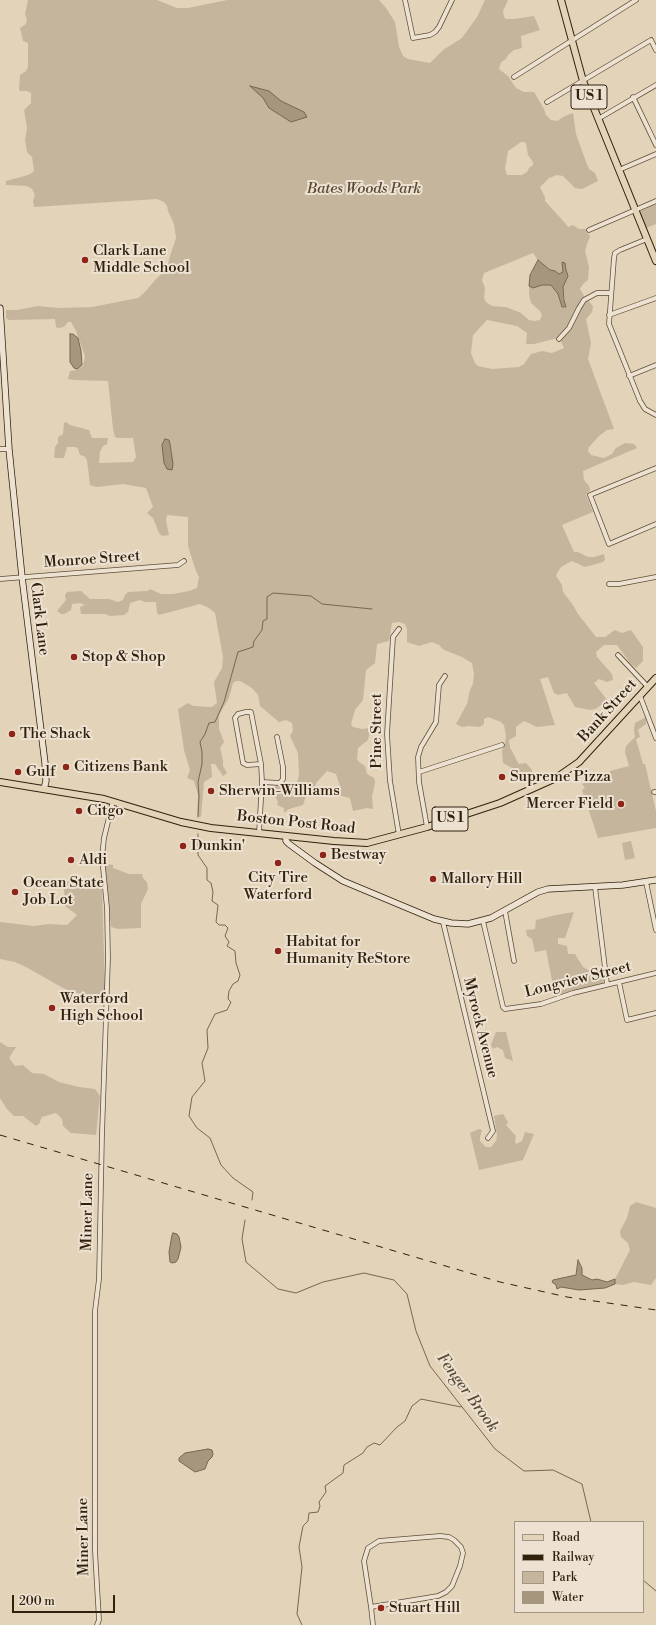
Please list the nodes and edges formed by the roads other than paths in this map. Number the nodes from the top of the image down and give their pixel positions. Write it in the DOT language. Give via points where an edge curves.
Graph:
graph roads {
  1 [pos="405,0"];
  2 [pos="452,0"];
  3 [pos="561,0"];
  4 [pos="636,0"];
  5 [pos="572,41"];
  6 [pos="656,50"];
  7 [pos="514,77"];
  8 [pos="583,81"];
  9 [pos="656,85"];
  10 [pos="633,97"];
  11 [pos="547,102"];
  12 [pos="598,119"];
  13 [pos="656,145"];
  14 [pos="656,154"];
  15 [pos="619,170"];
  16 [pos="656,201"];
  17 [pos="635,210"];
  18 [pos="589,230"];
  19 [pos="647,238"];
  20 [pos="656,261"];
  21 [pos="611,293"];
  22 [pos="656,298"];
  23 [pos="0,308"];
  24 [pos="609,315"];
  25 [pos="559,339"];
  26 [pos="656,364"];
  27 [pos="629,376"];
  28 [pos="656,415"];
  29 [pos="9,449"];
  30 [pos="0,450"];
  31 [pos="656,468"];
  32 [pos="656,524"];
  33 [pos="184,562"];
  34 [pos="22,577"];
  35 [pos="656,578"];
  36 [pos="0,579"];
  37 [pos="609,584"];
  38 [pos="399,629"];
  39 [pos="618,655"];
  40 [pos="445,676"];
  41 [pos="656,678"];
  42 [pos="648,687"];
  43 [pos="640,696"];
  44 [pos="651,725"];
  45 [pos="656,725"];
  46 [pos="277,737"];
  47 [pos="656,738"];
  48 [pos="502,745"];
  49 [pos="580,762"];
  50 [pos="261,764"];
  51 [pos="419,772"];
  52 [pos="0,782"];
  53 [pos="262,782"];
  54 [pos="44,789"];
  55 [pos="113,801"];
  56 [pos="427,827"];
  57 [pos="259,833"];
  58 [pos="399,835"];
  59 [pos="286,836"];
  60 [pos="656,880"];
  61 [pos="646,882"];
  62 [pos="595,886"];
  63 [pos="505,911"];
  64 [pos="483,921"];
  65 [pos="443,922"];
  66 [pos="656,930"];
  67 [pos="514,961"];
  68 [pos="656,973"];
  69 [pos="619,982"];
  70 [pos="607,984"];
  71 [pos="656,1013"];
  72 [pos="488,1138"];
  73 [pos="371,1607"];
  74 [pos="97,1625"];
  75 [pos="373,1625"];
  1 -- 2 [label="street" via="413,38 436,32"];
  3 -- 5 [label="main road, US 1"];
  4 -- 5 [label="street"];
  5 -- 7 [label="street"];
  5 -- 8 [label="main road, US 1"];
  6 -- 8 [label="street" via="651,40"];
  8 -- 11 [label="street"];
  8 -- 12 [label="main road, US 1"];
  9 -- 10 [label="street"];
  10 -- 12 [label="street"];
  10 -- 13 [label="street"];
  12 -- 15 [label="main road, US 1"];
  14 -- 15 [label="street"];
  15 -- 17 [label="main road, US 1"];
  16 -- 17 [label="street"];
  17 -- 18 [label="street"];
  17 -- 19 [label="main road, US 1"];
  19 -- 20 [label="main road, US 1"];
  19 -- 21 [label="street" via="615,253"];
  21 -- 24 [label="street"];
  21 -- 25 [label="street" via="597,293 584,300 569,328"];
  22 -- 24 [label="street"];
  23 -- 29 [label="main road, Clark Lane"];
  24 -- 27 [label="street" via="610,327"];
  26 -- 27 [label="street"];
  27 -- 28 [label="street" via="643,407"];
  29 -- 30 [label="street"];
  29 -- 34 [label="main road, Clark Lane"];
  31 -- 32 [label="street" via="590,495 609,544"];
  33 -- 34 [label="street, Monroe Street" via="178,565"];
  34 -- 36 [label="street, Monroe Street"];
  34 -- 54 [label="main road, Clark Lane" via="45,763"];
  35 -- 37 [label="street"];
  38 -- 58 [label="street, Pine Street" via="393,637 387,734 390,781"];
  39 -- 42 [label="street"];
  40 -- 51 [label="street" via="439,685 436,722 419,751"];
  41 -- 42 [label="main road, Bank Street / US 1"];
  42 -- 43 [label="main road, Bank Street / US 1"];
  43 -- 44 [label="street"];
  43 -- 49 [label="main road, Bank Street / US 1"];
  44 -- 45 [label="street"];
  44 -- 47 [label="street"];
  46 -- 53 [label="street" via="283,779 280,782"];
  48 -- 51 [label="street"];
  49 -- 56 [label="main road, Boston Post Road / US 1" via="556,778 518,796"];
  50 -- 50 [label="street" via="243,763 235,718 238,714 251,712"];
  50 -- 53 [label="street"];
  51 -- 56 [label="street"];
  52 -- 54 [label="main road, Boston Post Road / US 1"];
  53 -- 57 [label="street"];
  54 -- 55 [label="main road, Boston Post Road / US 1"];
  55 -- 57 [label="main road, Boston Post Road / US 1" via="181,822"];
  55 -- 74 [label="street, Miner Lane" via="102,857 108,958 99,1279 95,1317 95,1551 99,1620"];
  56 -- 58 [label="main road, Boston Post Road / US 1"];
  57 -- 59 [label="main road, Boston Post Road / US 1"];
  58 -- 59 [label="main road, Boston Post Road / US 1" via="358,843"];
  59 -- 65 [label="main road" via="289,844 344,881"];
  60 -- 61 [label="main road"];
  61 -- 62 [label="main road"];
  61 -- 66 [label="street"];
  62 -- 63 [label="main road" via="556,887 544,890"];
  62 -- 70 [label="street"];
  63 -- 64 [label="main road"];
  63 -- 67 [label="street"];
  64 -- 65 [label="main road" via="464,924"];
  64 -- 70 [label="street, Longview Street" via="505,1009 541,1004"];
  65 -- 72 [label="street, Myrock Avenue" via="493,1131"];
  68 -- 69 [label="street, Longview Street"];
  69 -- 70 [label="street, Longview Street"];
  69 -- 71 [label="street" via="627,1020"];
  73 -- 73 [label="street" via="364,1561 368,1548 373,1544 378,1541 440,1536 449,1537 458,1543 463,1559 456,1579 446,1592 430,1598"];
  73 -- 75 [label="street"];
}
